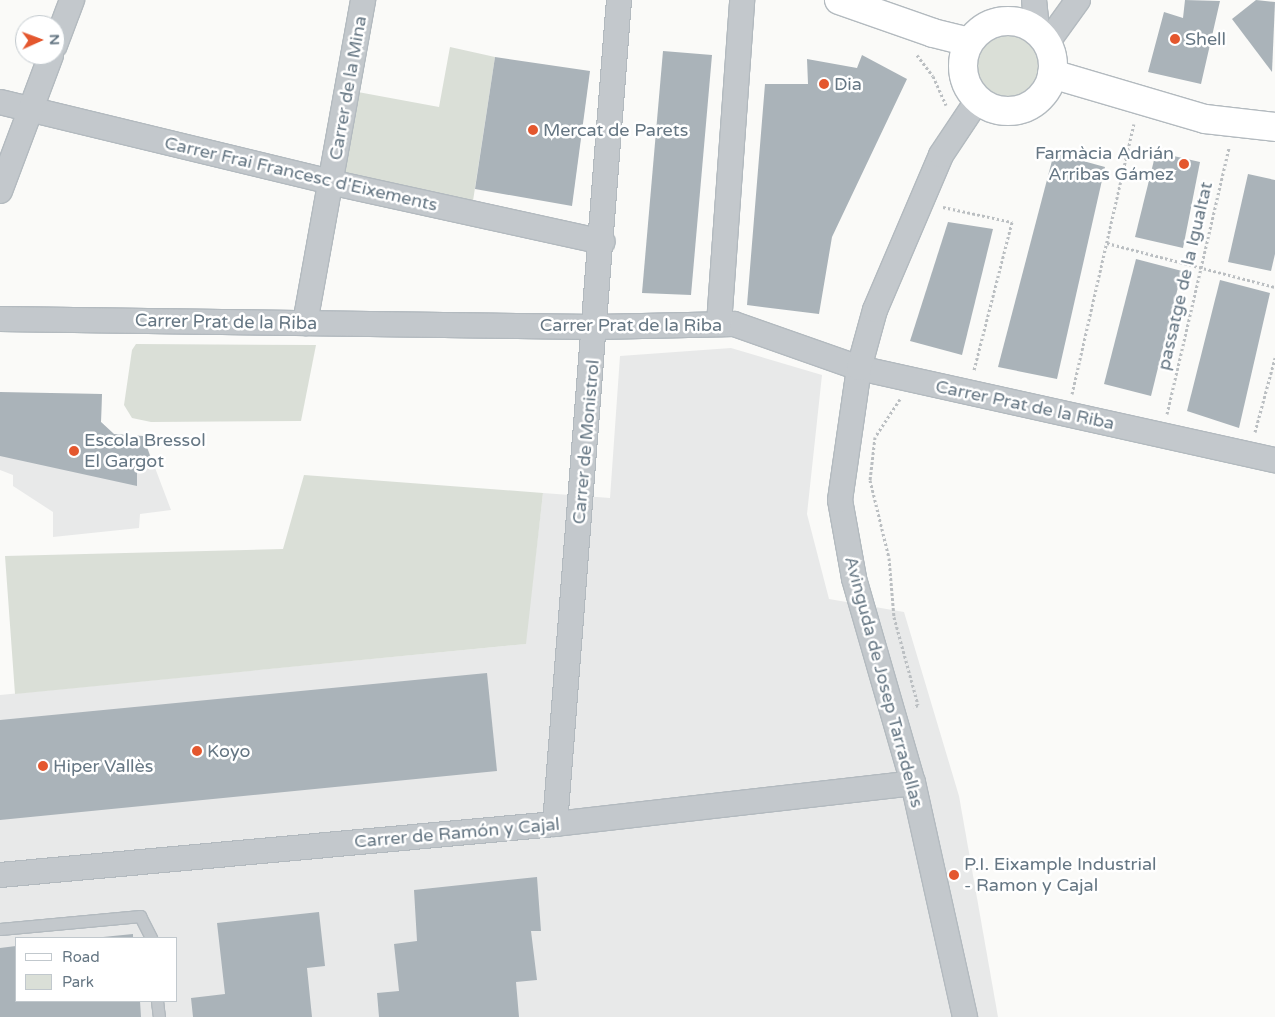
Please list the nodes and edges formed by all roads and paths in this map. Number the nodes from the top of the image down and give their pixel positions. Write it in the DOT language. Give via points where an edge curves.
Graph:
graph roads {
  1 [pos="72,0"];
  2 [pos="363,0"];
  3 [pos="619,0"];
  4 [pos="742,0"];
  5 [pos="843,0"];
  6 [pos="1034,0"];
  7 [pos="1078,0"];
  8 [pos="65,18"];
  9 [pos="1042,37"];
  10 [pos="969,42"];
  11 [pos="912,52"];
  12 [pos="47,65"];
  13 [pos="1052,74"];
  14 [pos="1140,99"];
  15 [pos="977,101"];
  16 [pos="0,102"];
  17 [pos="30,109"];
  18 [pos="946,110"];
  19 [pos="1235,122"];
  20 [pos="1275,127"];
  21 [pos="330,182"];
  22 [pos="0,190"];
  23 [pos="921,202"];
  24 [pos="602,242"];
  25 [pos="1107,243"];
  26 [pos="1201,268"];
  27 [pos="1275,287"];
  28 [pos="0,319"];
  29 [pos="305,323"];
  30 [pos="719,324"];
  31 [pos="596,327"];
  32 [pos="1275,358"];
  33 [pos="858,368"];
  34 [pos="968,393"];
  35 [pos="900,399"];
  36 [pos="1068,415"];
  37 [pos="1162,435"];
  38 [pos="1250,455"];
  39 [pos="1275,460"];
  40 [pos="894,717"];
  41 [pos="913,783"];
  42 [pos="555,824"];
  43 [pos="0,875"];
  44 [pos="0,929"];
  45 [pos="150,937"];
  46 [pos="157,1002"];
  47 [pos="159,1017"];
  48 [pos="965,1017"];
  1 -- 8 [label="street"];
  2 -- 21 [label="street, Carrer de la Mina"];
  3 -- 24 [label="street, Carrer de Monistrol"];
  4 -- 30 [label="street"];
  5 -- 10 [label="street" via="933,33"];
  6 -- 9 [label="street"];
  7 -- 9 [label="street"];
  9 -- 10 [label="street" via="1024,23 1008,20 980,30"];
  9 -- 13 [label="street" via="1052,58"];
  10 -- 15 [label="street" via="963,58 963,74"];
  11 -- 18 [label="path" via="927,66"];
  12 -- 17 [label="street"];
  13 -- 14 [label="street"];
  13 -- 15 [label="street" via="1047,88 1024,108 1001,110"];
  14 -- 19 [label="street" via="1204,118"];
  14 -- 25 [label="path"];
  15 -- 23 [label="street, Avinguda de Josep Tarradellas" via="941,155"];
  16 -- 17 [label="street, Carrer Frai Francesc d'Eixements"];
  17 -- 21 [label="street, Carrer Frai Francesc d'Eixements"];
  17 -- 22 [label="street"];
  19 -- 20 [label="street"];
  19 -- 26 [label="path, passatge de la Igualtat"];
  21 -- 24 [label="street, Carrer Frai Francesc d'Eixements"];
  21 -- 29 [label="street, Carrer de la Mina"];
  23 -- 33 [label="street, Avinguda de Josep Tarradellas" via="875,310"];
  23 -- 34 [label="path" via="1012,222"];
  24 -- 31 [label="street, Carrer de Monistrol"];
  25 -- 26 [label="path"];
  25 -- 36 [label="path"];
  26 -- 27 [label="path"];
  26 -- 37 [label="path, passatge de la Igualtat"];
  28 -- 29 [label="street, Carrer Prat de la Riba"];
  29 -- 31 [label="street, Carrer Prat de la Riba"];
  30 -- 31 [label="street, Carrer Prat de la Riba"];
  30 -- 33 [label="street, Carrer Prat de la Riba" via="734,324"];
  31 -- 42 [label="street, Carrer de Monistrol"];
  32 -- 38 [label="path"];
  33 -- 34 [label="street, Carrer Prat de la Riba"];
  33 -- 40 [label="street, Avinguda de Josep Tarradellas" via="840,500 854,578"];
  34 -- 36 [label="street, Carrer Prat de la Riba"];
  35 -- 40 [label="path" via="875,437 870,480 889,558 894,617 918,705"];
  36 -- 37 [label="street, Carrer Prat de la Riba"];
  37 -- 38 [label="street, Carrer Prat de la Riba"];
  38 -- 39 [label="street, Carrer Prat de la Riba"];
  40 -- 41 [label="street, Avinguda de Josep Tarradellas"];
  41 -- 42 [label="street, Carrer de Ramón y Cajal"];
  41 -- 48 [label="street, Avinguda de Josep Tarradellas"];
  42 -- 43 [label="street, Carrer de Ramón y Cajal"];
  44 -- 45 [label="lane" via="140,916"];
  46 -- 47 [label="lane"];
}
